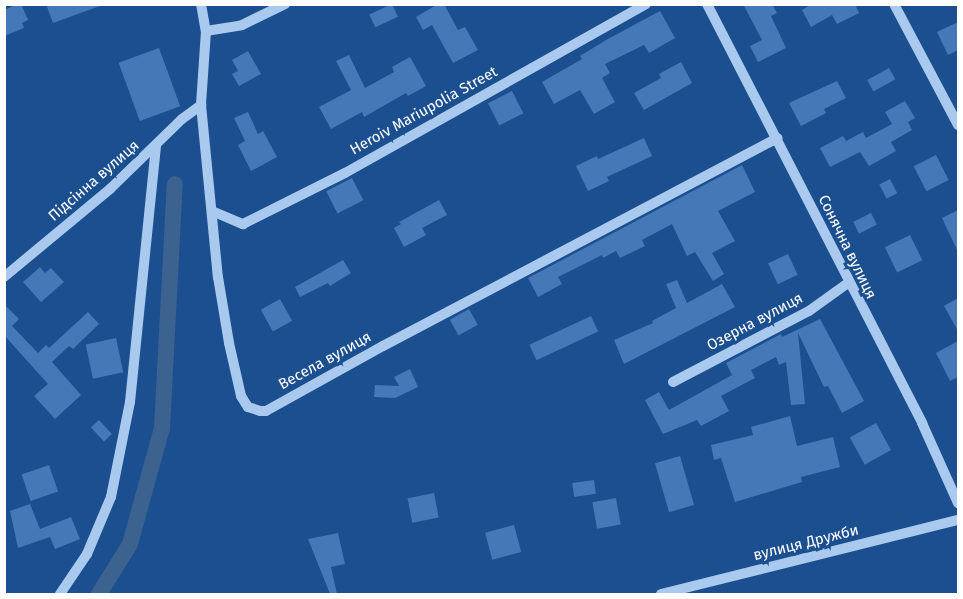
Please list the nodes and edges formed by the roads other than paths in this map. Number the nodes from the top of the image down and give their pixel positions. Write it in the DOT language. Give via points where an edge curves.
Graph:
graph roads {
  1 [pos="201,4"];
  2 [pos="285,4"];
  3 [pos="646,4"];
  4 [pos="707,4"];
  5 [pos="894,4"];
  6 [pos="206,31"];
  7 [pos="201,105"];
  8 [pos="958,125"];
  9 [pos="777,138"];
  10 [pos="156,146"];
  11 [pos="212,211"];
  12 [pos="4,277"];
  13 [pos="848,283"];
  14 [pos="673,382"];
  15 [pos="958,503"];
  16 [pos="958,520"];
  17 [pos="60,594"];
  18 [pos="661,594"];
  1 -- 6 [label="street, Весела вулиця"];
  2 -- 6 [label="street" via="242,25"];
  3 -- 11 [label="street, Heroiv Mariupolia Street" via="345,173 243,224"];
  4 -- 9 [label="street, Сонячна вулиця"];
  5 -- 8 [label="street"];
  6 -- 7 [label="street, Весела вулиця"];
  7 -- 10 [label="street, Підсінна вулиця"];
  7 -- 11 [label="street, Весела вулиця"];
  9 -- 11 [label="street, Весела вулиця" via="266,411 254,410 241,396 220,288"];
  9 -- 13 [label="street, Сонячна вулиця"];
  10 -- 12 [label="street, Підсінна вулиця"];
  10 -- 17 [label="street" via="130,402 111,497 87,555"];
  13 -- 14 [label="street, Озерна вулиця" via="809,311"];
  13 -- 15 [label="street, Сонячна вулиця" via="922,423"];
  16 -- 18 [label="street, вулиця Дружби"];
}
